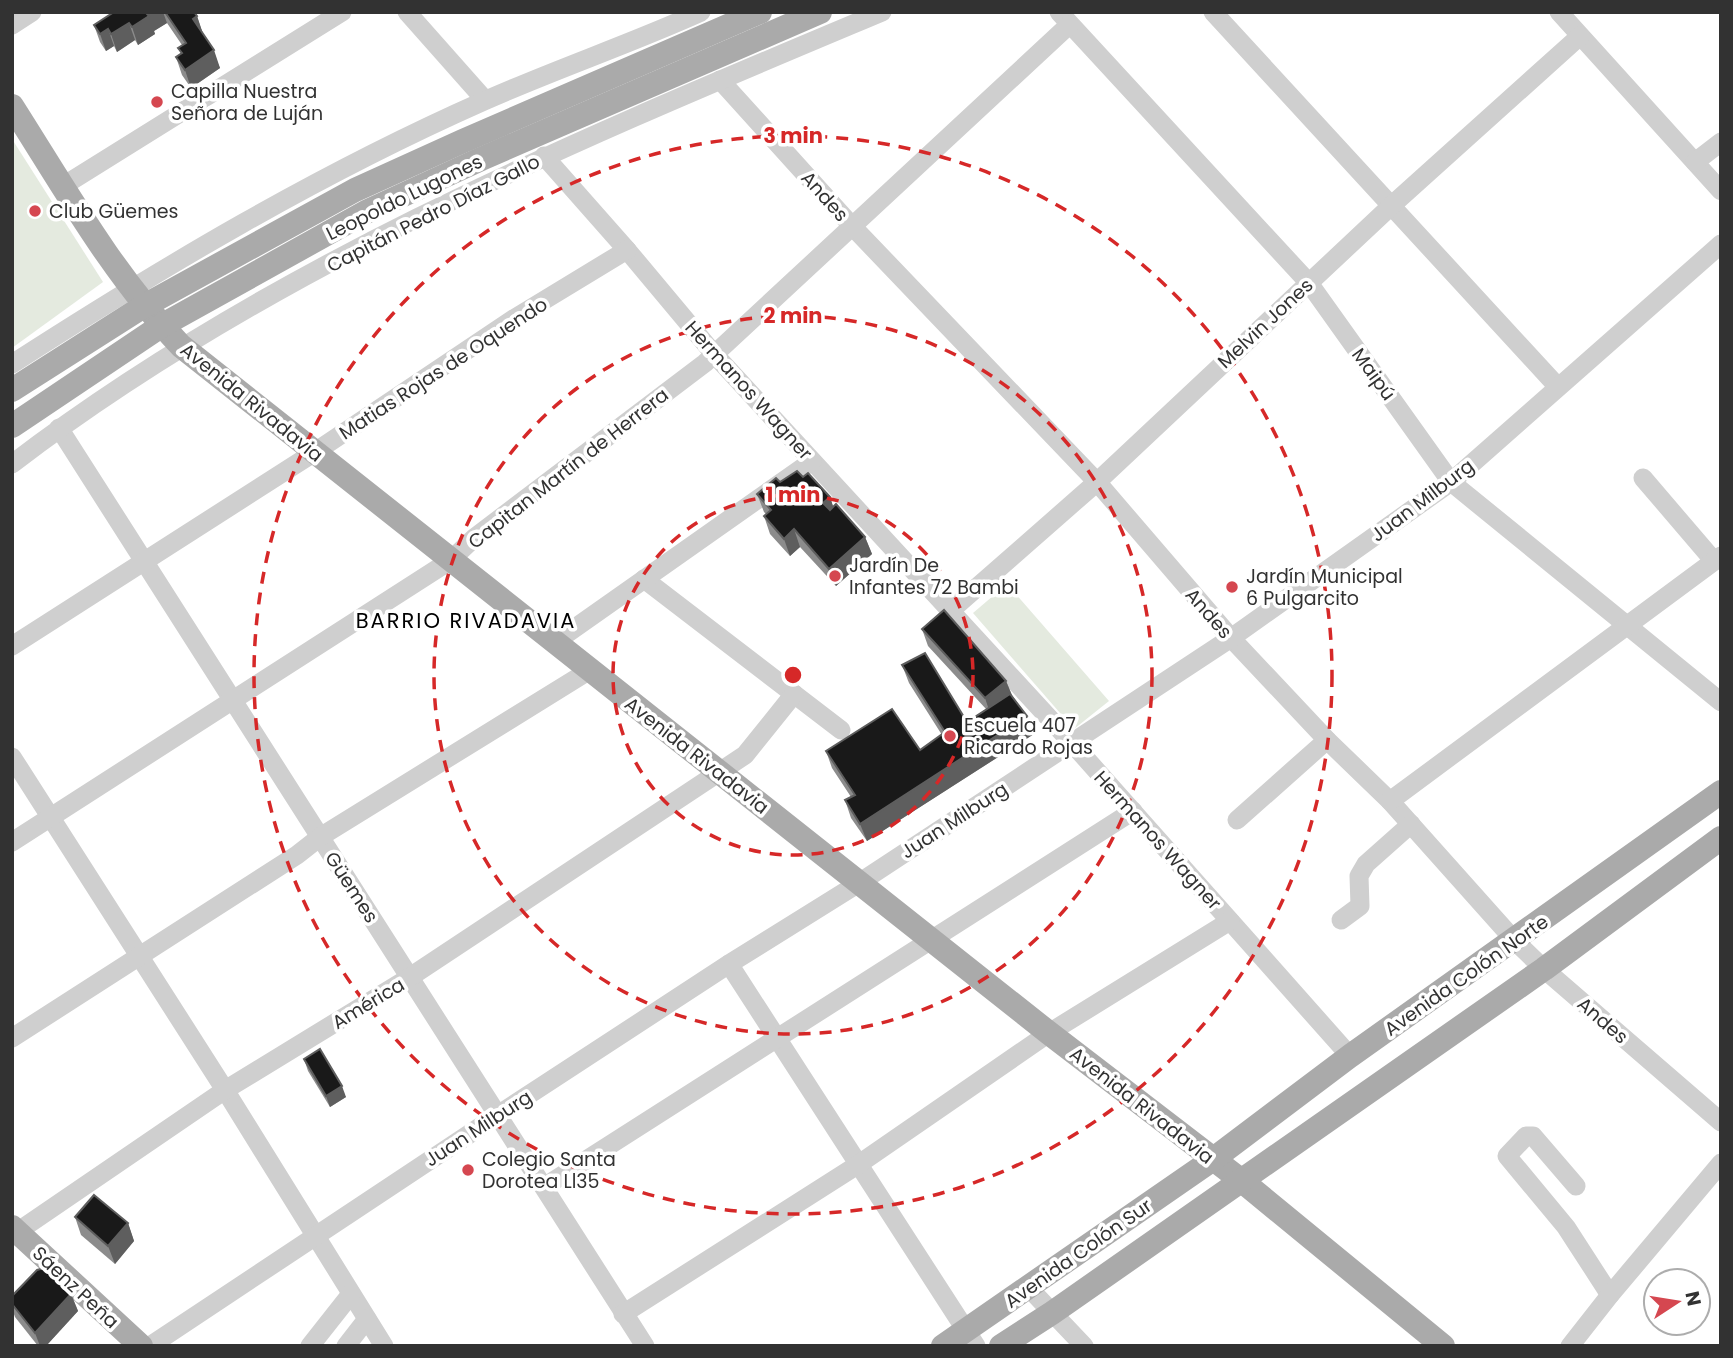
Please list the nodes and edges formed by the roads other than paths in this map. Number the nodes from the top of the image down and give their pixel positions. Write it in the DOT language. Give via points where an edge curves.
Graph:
graph roads {
  1 [pos="32,12"];
  2 [pos="342,12"];
  3 [pos="407,12"];
  4 [pos="701,12"];
  5 [pos="760,12"];
  6 [pos="820,12"];
  7 [pos="882,12"];
  8 [pos="1213,12"];
  9 [pos="1559,12"];
  10 [pos="666,19"];
  11 [pos="1064,19"];
  12 [pos="12,25"];
  13 [pos="1580,36"];
  14 [pos="720,80"];
  15 [pos="485,100"];
  16 [pos="12,106"];
  17 [pos="1721,142"];
  18 [pos="544,156"];
  19 [pos="1695,162"];
  20 [pos="63,186"];
  21 [pos="1721,191"];
  22 [pos="1391,206"];
  23 [pos="852,226"];
  24 [pos="1721,244"];
  25 [pos="627,250"];
  26 [pos="1309,283"];
  27 [pos="137,297"];
  28 [pos="161,326"];
  29 [pos="181,346"];
  30 [pos="714,354"];
  31 [pos="12,365"];
  32 [pos="1558,387"];
  33 [pos="12,390"];
  34 [pos="12,426"];
  35 [pos="59,428"];
  36 [pos="315,452"];
  37 [pos="812,461"];
  38 [pos="12,464"];
  39 [pos="1643,478"];
  40 [pos="1097,482"];
  41 [pos="1451,482"];
  42 [pos="1718,559"];
  43 [pos="451,560"];
  44 [pos="144,561"];
  45 [pos="644,579"];
  46 [pos="950,611"];
  47 [pos="1627,626"];
  48 [pos="1231,638"];
  49 [pos="555,642"];
  50 [pos="12,646"];
  51 [pos="590,670"];
  52 [pos="794,694"];
  53 [pos="233,699"];
  54 [pos="1721,702"];
  55 [pos="841,730"];
  56 [pos="1327,740"];
  57 [pos="1072,743"];
  58 [pos="12,757"];
  59 [pos="718,771"];
  60 [pos="1721,792"];
  61 [pos="1390,802"];
  62 [pos="1133,811"];
  63 [pos="51,817"];
  64 [pos="1237,820"];
  65 [pos="1411,824"];
  66 [pos="320,836"];
  67 [pos="1721,838"];
  68 [pos="12,842"];
  69 [pos="859,883"];
  70 [pos="1341,920"];
  71 [pos="1230,921"];
  72 [pos="932,940"];
  73 [pos="1515,941"];
  74 [pos="139,956"];
  75 [pos="729,964"];
  76 [pos="1544,969"];
  77 [pos="410,977"];
  78 [pos="1049,1033"];
  79 [pos="12,1038"];
  80 [pos="778,1039"];
  81 [pos="1350,1056"];
  82 [pos="225,1090"];
  83 [pos="498,1115"];
  84 [pos="1721,1122"];
  85 [pos="1212,1160"];
  86 [pos="1721,1163"];
  87 [pos="859,1164"];
  88 [pos="1242,1181"];
  89 [pos="1576,1186"];
  90 [pos="544,1187"];
  91 [pos="15,1230"];
  92 [pos="315,1235"];
  93 [pos="1028,1287"];
  94 [pos="351,1294"];
  95 [pos="1609,1295"];
  96 [pos="624,1314"];
  97 [pos="1052,1314"];
  98 [pos="367,1320"];
  99 [pos="971,1338"];
  100 [pos="141,1346"];
  101 [pos="150,1346"];
  102 [pos="310,1346"];
  103 [pos="345,1346"];
  104 [pos="384,1346"];
  105 [pos="645,1346"];
  106 [pos="943,1346"];
  107 [pos="1001,1346"];
  108 [pos="1084,1346"];
  109 [pos="1443,1346"];
  110 [pos="1570,1346"];
  1 -- 12 [label="street"];
  2 -- 20 [label="street"];
  3 -- 15 [label="street"];
  4 -- 10 [label="street"];
  5 -- 27 [label="main road, Leopoldo Lugones" via="355,190"];
  6 -- 28 [label="main road, Leopoldo Lugones" via="378,207"];
  7 -- 14 [label="street, Capitán Pedro Díaz Gallo"];
  8 -- 22 [label="street"];
  9 -- 13 [label="street"];
  10 -- 15 [label="street"];
  11 -- 23 [label="street, Capitan Martín de Herrera"];
  11 -- 26 [label="street, Maipú"];
  13 -- 19 [label="street"];
  13 -- 22 [label="street, Melvin Jones"];
  14 -- 18 [label="street, Capitán Pedro Díaz Gallo"];
  14 -- 23 [label="street, Andes"];
  15 -- 27 [label="street" via="328,176"];
  16 -- 20 [label="main road, Avenida Rivadavia"];
  17 -- 19 [label="street"];
  18 -- 25 [label="street, Hermanos Wagner"];
  18 -- 29 [label="street, Capitán Pedro Díaz Gallo" via="366,245"];
  19 -- 21 [label="street"];
  20 -- 27 [label="main road, Avenida Rivadavia"];
  22 -- 26 [label="street, Melvin Jones"];
  22 -- 32 [label="street"];
  23 -- 30 [label="street, Capitan Martín de Herrera"];
  23 -- 40 [label="street, Andes"];
  24 -- 32 [label="street, Juan Milburg"];
  25 -- 30 [label="street, Hermanos Wagner"];
  25 -- 36 [label="street, Matias Rojas de Oquendo" via="515,318"];
  26 -- 40 [label="street, Melvin Jones"];
  26 -- 41 [label="street, Maipú"];
  27 -- 28 [label="main road, Avenida Rivadavia"];
  27 -- 31 [label="street"];
  27 -- 33 [label="main road, Leopoldo Lugones"];
  28 -- 29 [label="main road, Avenida Rivadavia"];
  28 -- 34 [label="main road, Leopoldo Lugones"];
  29 -- 35 [label="street, Capitán Pedro Díaz Gallo"];
  29 -- 36 [label="main road, Avenida Rivadavia"];
  30 -- 37 [label="street, Hermanos Wagner"];
  30 -- 43 [label="street, Capitan Martín de Herrera"];
  32 -- 41 [label="street, Juan Milburg"];
  35 -- 38 [label="street, Capitán Pedro Díaz Gallo"];
  35 -- 44 [label="street, Güemes"];
  36 -- 43 [label="main road, Avenida Rivadavia"];
  36 -- 44 [label="street, Matias Rojas de Oquendo"];
  37 -- 45 [label="street"];
  37 -- 46 [label="street, Hermanos Wagner"];
  39 -- 42 [label="street"];
  40 -- 46 [label="street, Melvin Jones"];
  40 -- 48 [label="street, Andes"];
  41 -- 47 [label="street, Maipú"];
  41 -- 48 [label="street, Juan Milburg"];
  42 -- 47 [label="street"];
  43 -- 49 [label="main road, Avenida Rivadavia"];
  43 -- 53 [label="street, Capitan Martín de Herrera"];
  44 -- 50 [label="street, Matias Rojas de Oquendo"];
  44 -- 53 [label="street, Güemes"];
  45 -- 49 [label="street"];
  45 -- 52 [label="street"];
  46 -- 57 [label="street, Hermanos Wagner"];
  47 -- 54 [label="street, Maipú"];
  47 -- 61 [label="street"];
  48 -- 56 [label="street, Andes"];
  48 -- 57 [label="street, Juan Milburg"];
  49 -- 51 [label="main road, Avenida Rivadavia"];
  51 -- 59 [label="main road, Avenida Rivadavia"];
  51 -- 66 [label="street"];
  52 -- 55 [label="street"];
  52 -- 59 [label="street" via="745,755"];
  53 -- 63 [label="street, Capitan Martín de Herrera"];
  53 -- 66 [label="street, Güemes"];
  56 -- 61 [label="street, Andes"];
  56 -- 64 [label="street"];
  57 -- 62 [label="street, Hermanos Wagner"];
  57 -- 69 [label="street, Juan Milburg"];
  58 -- 63 [label="street"];
  59 -- 69 [label="main road, Avenida Rivadavia"];
  59 -- 77 [label="street, América"];
  60 -- 73 [label="main road, Avenida Colón Norte"];
  61 -- 65 [label="street, Andes"];
  62 -- 71 [label="street, Hermanos Wagner"];
  62 -- 72 [label="street"];
  63 -- 68 [label="street, Capitan Martín de Herrera"];
  63 -- 74 [label="street"];
  65 -- 70 [label="street" via="1366,864 1359,876 1360,906"];
  65 -- 73 [label="street, Andes"];
  66 -- 74 [label="street"];
  66 -- 77 [label="street, Güemes"];
  67 -- 76 [label="main road, Avenida Colón Norte"];
  69 -- 72 [label="main road, Avenida Rivadavia"];
  69 -- 75 [label="street, Juan Milburg"];
  71 -- 78 [label="street"];
  71 -- 81 [label="street, Hermanos Wagner"];
  72 -- 78 [label="main road, Avenida Rivadavia"];
  72 -- 80 [label="street"];
  73 -- 76 [label="street, Andes"];
  73 -- 81 [label="main road, Avenida Colón Norte"];
  74 -- 79 [label="street"];
  74 -- 82 [label="street"];
  75 -- 80 [label="street"];
  75 -- 83 [label="street, Juan Milburg"];
  76 -- 84 [label="street, Andes"];
  76 -- 88 [label="main road, Avenida Colón Norte"];
  77 -- 82 [label="street, América"];
  77 -- 83 [label="street, Güemes"];
  78 -- 85 [label="main road, Avenida Rivadavia"];
  78 -- 87 [label="street"];
  80 -- 87 [label="street"];
  80 -- 90 [label="street"];
  81 -- 85 [label="main road, Avenida Colón Norte"];
  82 -- 91 [label="street, América"];
  82 -- 92 [label="street"];
  83 -- 90 [label="street, Güemes"];
  83 -- 92 [label="street, Juan Milburg"];
  85 -- 88 [label="main road, Avenida Rivadavia"];
  85 -- 93 [label="main road, Avenida Colón Sur"];
  86 -- 95 [label="street"];
  87 -- 96 [label="street"];
  87 -- 99 [label="street"];
  88 -- 97 [label="main road, Avenida Colón Sur"];
  88 -- 109 [label="main road, Avenida Rivadavia"];
  89 -- 95 [label="street" via="1533,1136 1526,1136 1507,1156 1566,1227"];
  90 -- 96 [label="street, Güemes"];
  91 -- 100 [label="main road, Sáenz Peña" via="43,1271"];
  92 -- 94 [label="street"];
  92 -- 101 [label="street, Juan Milburg"];
  93 -- 97 [label="street"];
  93 -- 99 [label="main road, Avenida Colón Sur"];
  94 -- 98 [label="street"];
  94 -- 102 [label="street"];
  95 -- 110 [label="street"];
  96 -- 105 [label="street, Güemes"];
  97 -- 107 [label="main road, Avenida Colón Sur"];
  97 -- 108 [label="street"];
  98 -- 103 [label="street"];
  98 -- 104 [label="street"];
  99 -- 106 [label="main road, Avenida Colón Sur"];
}
